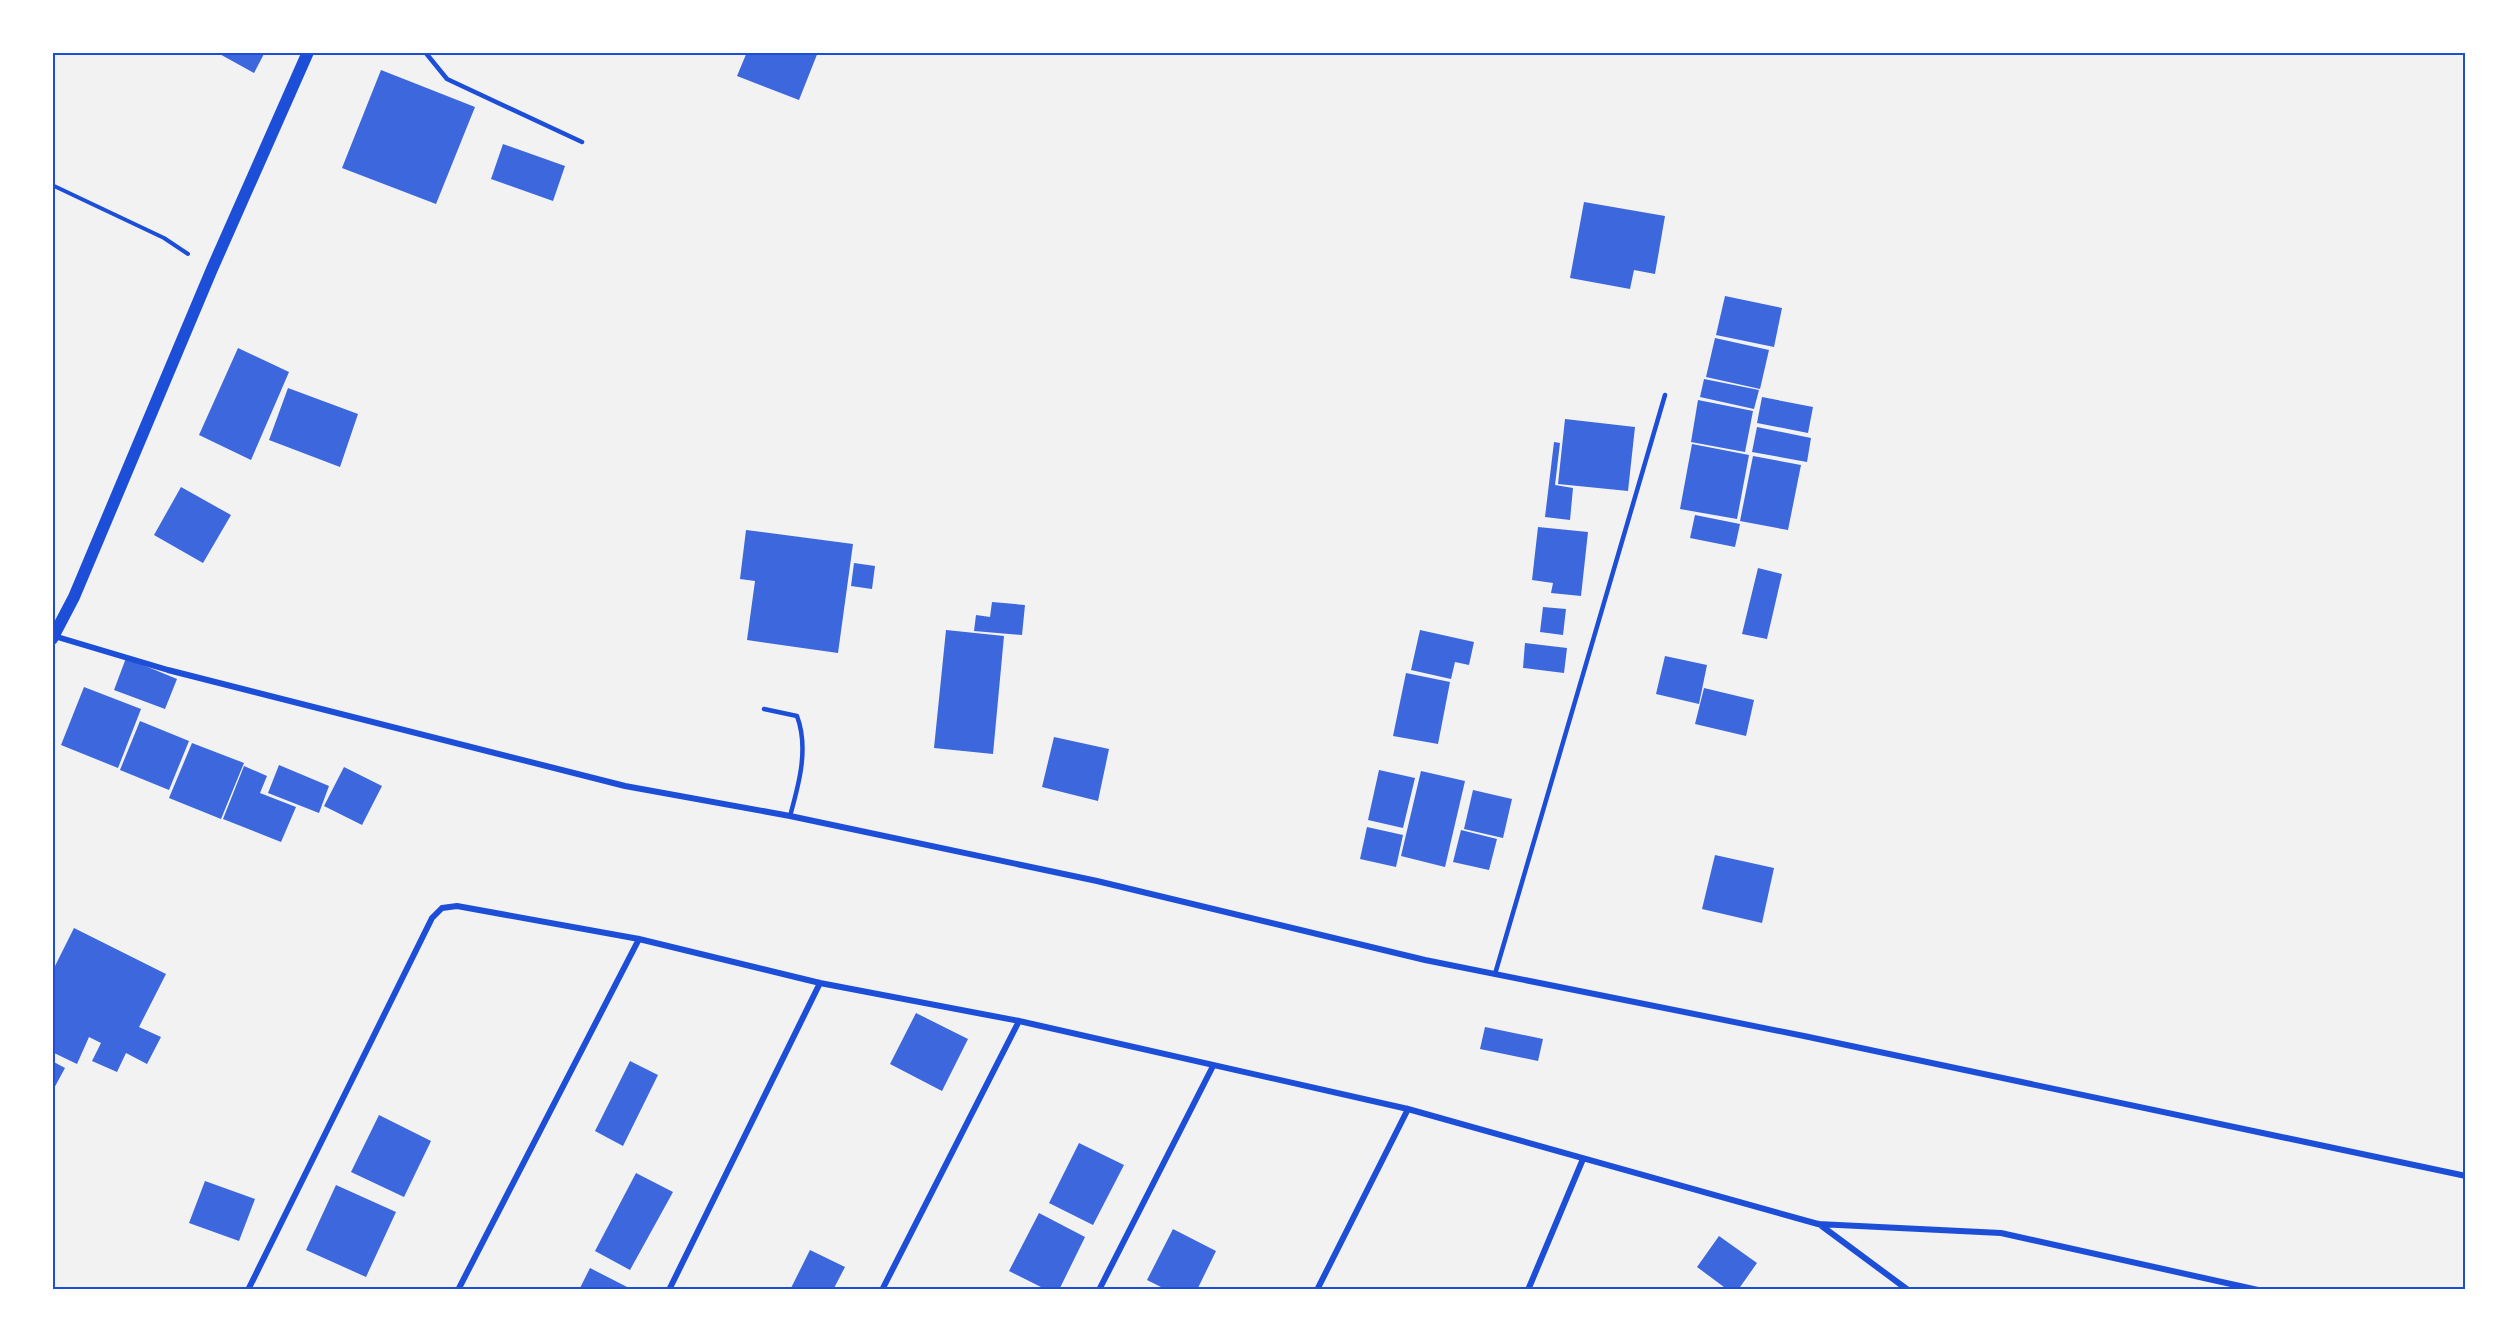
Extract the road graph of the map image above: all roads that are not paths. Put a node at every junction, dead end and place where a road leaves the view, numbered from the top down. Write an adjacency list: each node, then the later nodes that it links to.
1 (308, 52): 5 (main road)
2 (425, 52): 3 (lane)
3 (582, 142)
4 (1665, 395): 9 (lane)
5 (53, 638): 7 (street)
6 (764, 710): 7 (lane)
7 (790, 816): 9 (street)
8 (639, 939): 10 (street); 18 (street); 19 (street)
9 (1496, 974): 15 (street)
10 (820, 984): 11 (street); 20 (street)
11 (1019, 1021): 12 (street); 21 (street)
12 (1213, 1066): 13 (street); 22 (street)
13 (1408, 1109): 14 (street); 23 (street)
14 (1583, 1159): 16 (street); 24 (street)
15 (2466, 1176)
16 (1818, 1224): 17 (street); 25 (street)
17 (2253, 1289): 26 (street)
18 (248, 1290)
19 (458, 1290)
20 (669, 1290)
21 (882, 1290)
22 (1099, 1290)
23 (1317, 1290)
24 (1528, 1290)
25 (1908, 1290)
26 (2258, 1290)

